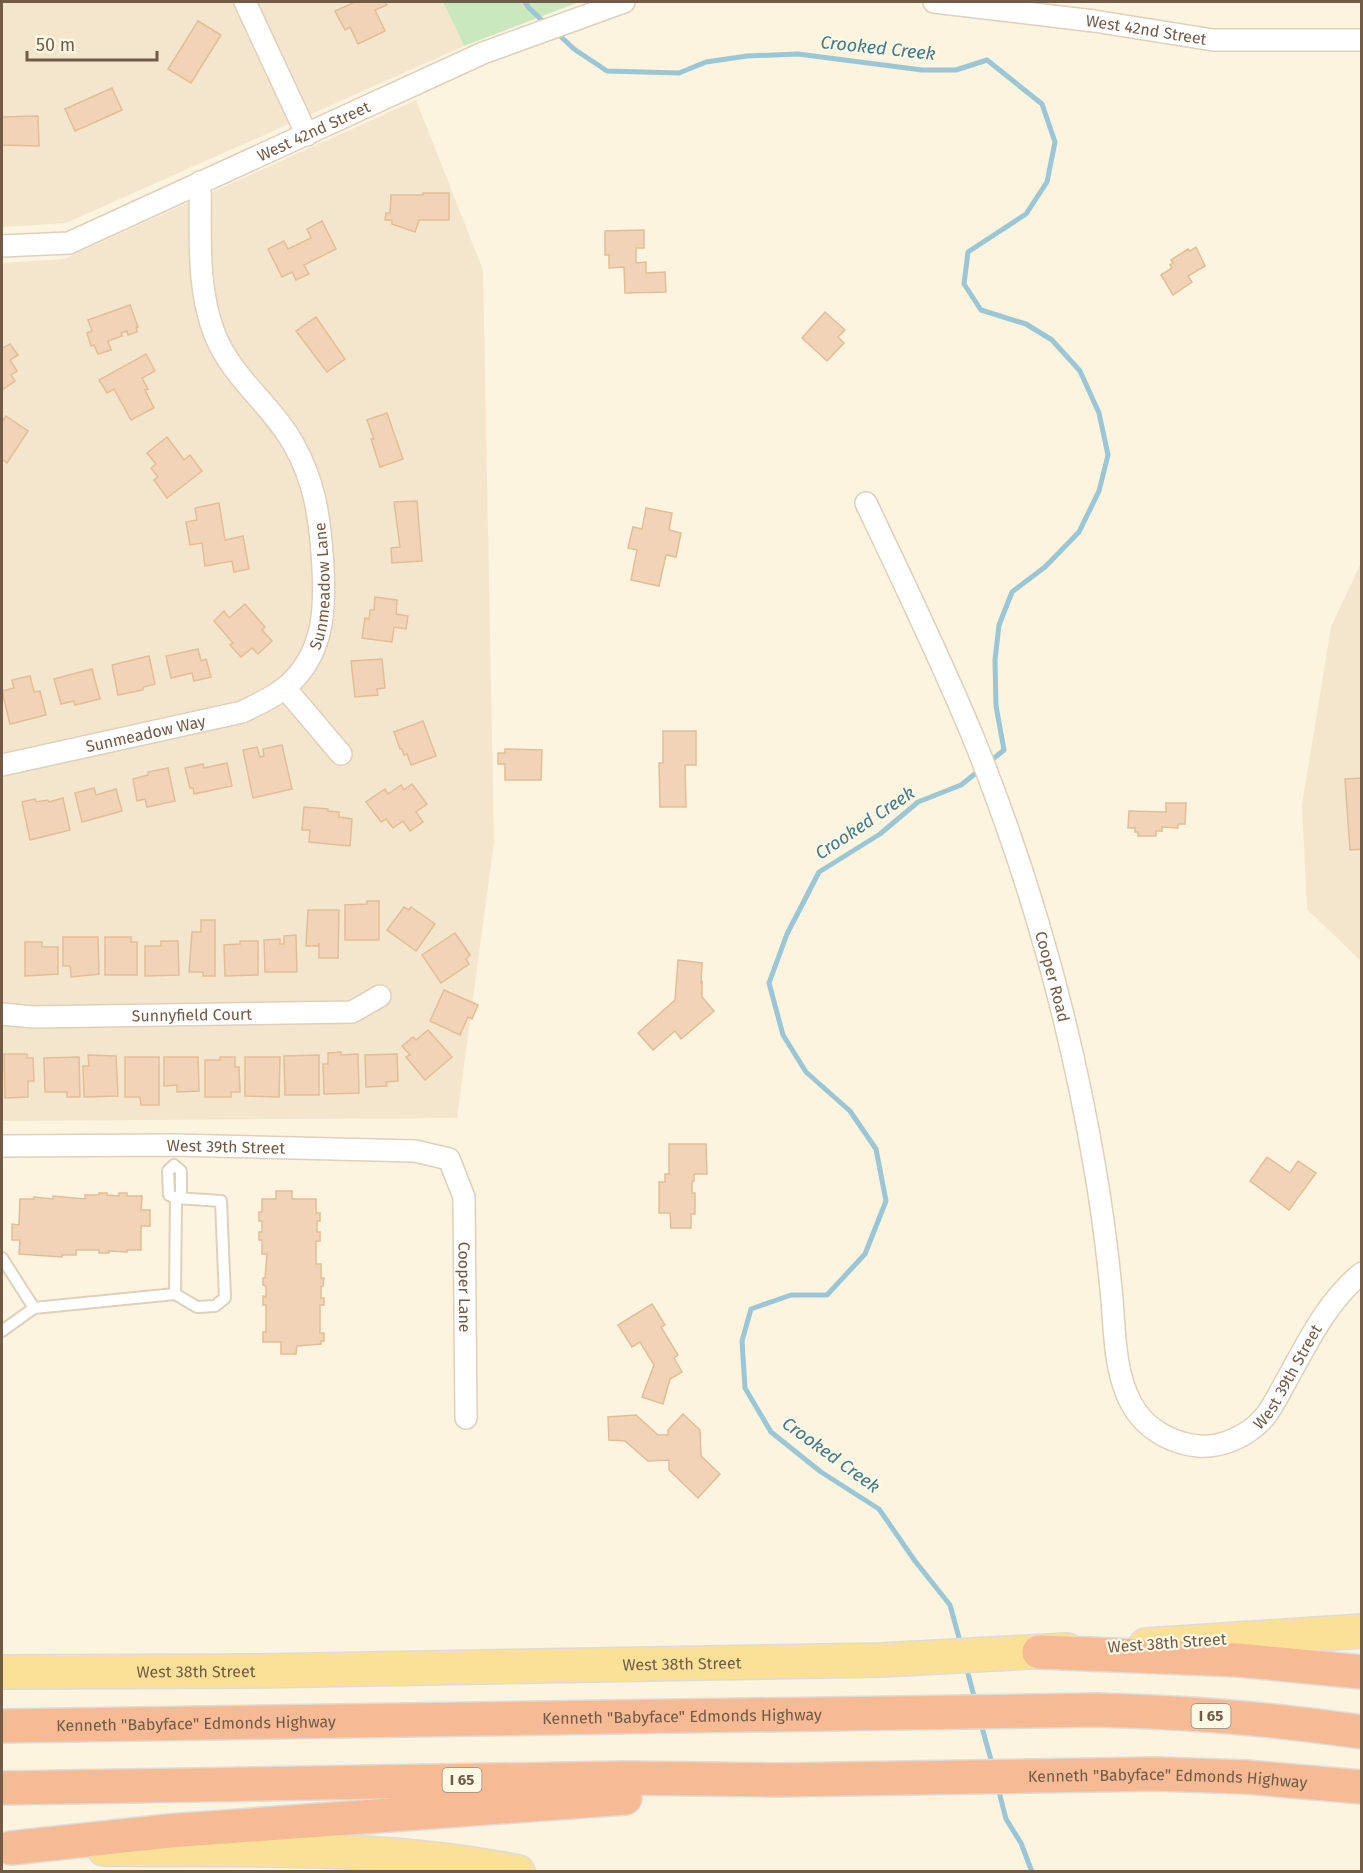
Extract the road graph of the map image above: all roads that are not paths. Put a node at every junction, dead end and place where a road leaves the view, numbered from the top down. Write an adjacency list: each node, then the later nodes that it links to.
1 (245, 2): 6 (street)
2 (934, 2): 4 (street, West 42nd Street)
3 (617, 4): 6 (street, West 42nd Street)
4 (1008, 6): 5 (street, West 42nd Street)
5 (1362, 40)
6 (307, 135): 7 (street, West 42nd Street)
7 (200, 182): 8 (street, West 42nd Street); 10 (street, Sunmeadow Lane)
8 (2, 246)
9 (866, 503): 25 (street, Cooper Road)
10 (285, 688): 11 (street); 12 (street, Sunmeadow Way)
11 (341, 754)
12 (2, 765)
13 (380, 996): 14 (street, Sunnyfield Court)
14 (2, 1014)
15 (2, 1146): 16 (street, West 39th Street)
16 (174, 1155): 17 (street, West 39th Street); 18 (lane)
17 (449, 1159): 24 (street, Cooper Lane)
18 (176, 1198): 21 (lane); 21 (lane)
19 (2, 1258): 22 (lane)
20 (1362, 1273): 25 (street, West 39th Street)
21 (175, 1294): 22 (lane)
22 (34, 1308): 23 (lane)
23 (2, 1331)
24 (466, 1418)
25 (1190, 1445)
26 (1362, 1631): 27 (main road, West 38th Street)
27 (1039, 1652): 28 (main road, West 38th Street); 29 (highway)
28 (2, 1672)
29 (1362, 1672)
30 (2, 1726): 31 (highway, Kenneth "Babyface" Edmonds Highway / I 65)
31 (1362, 1732)
32 (778, 1780): 33 (highway, Kenneth "Babyface" Edmonds Highway / I 65); 34 (highway, Kenneth "Babyface" Edmonds Highway / I 65); 35 (highway)
33 (1362, 1787)
34 (2, 1788)
35 (6, 1848): 36 (main road)
36 (518, 1872)

